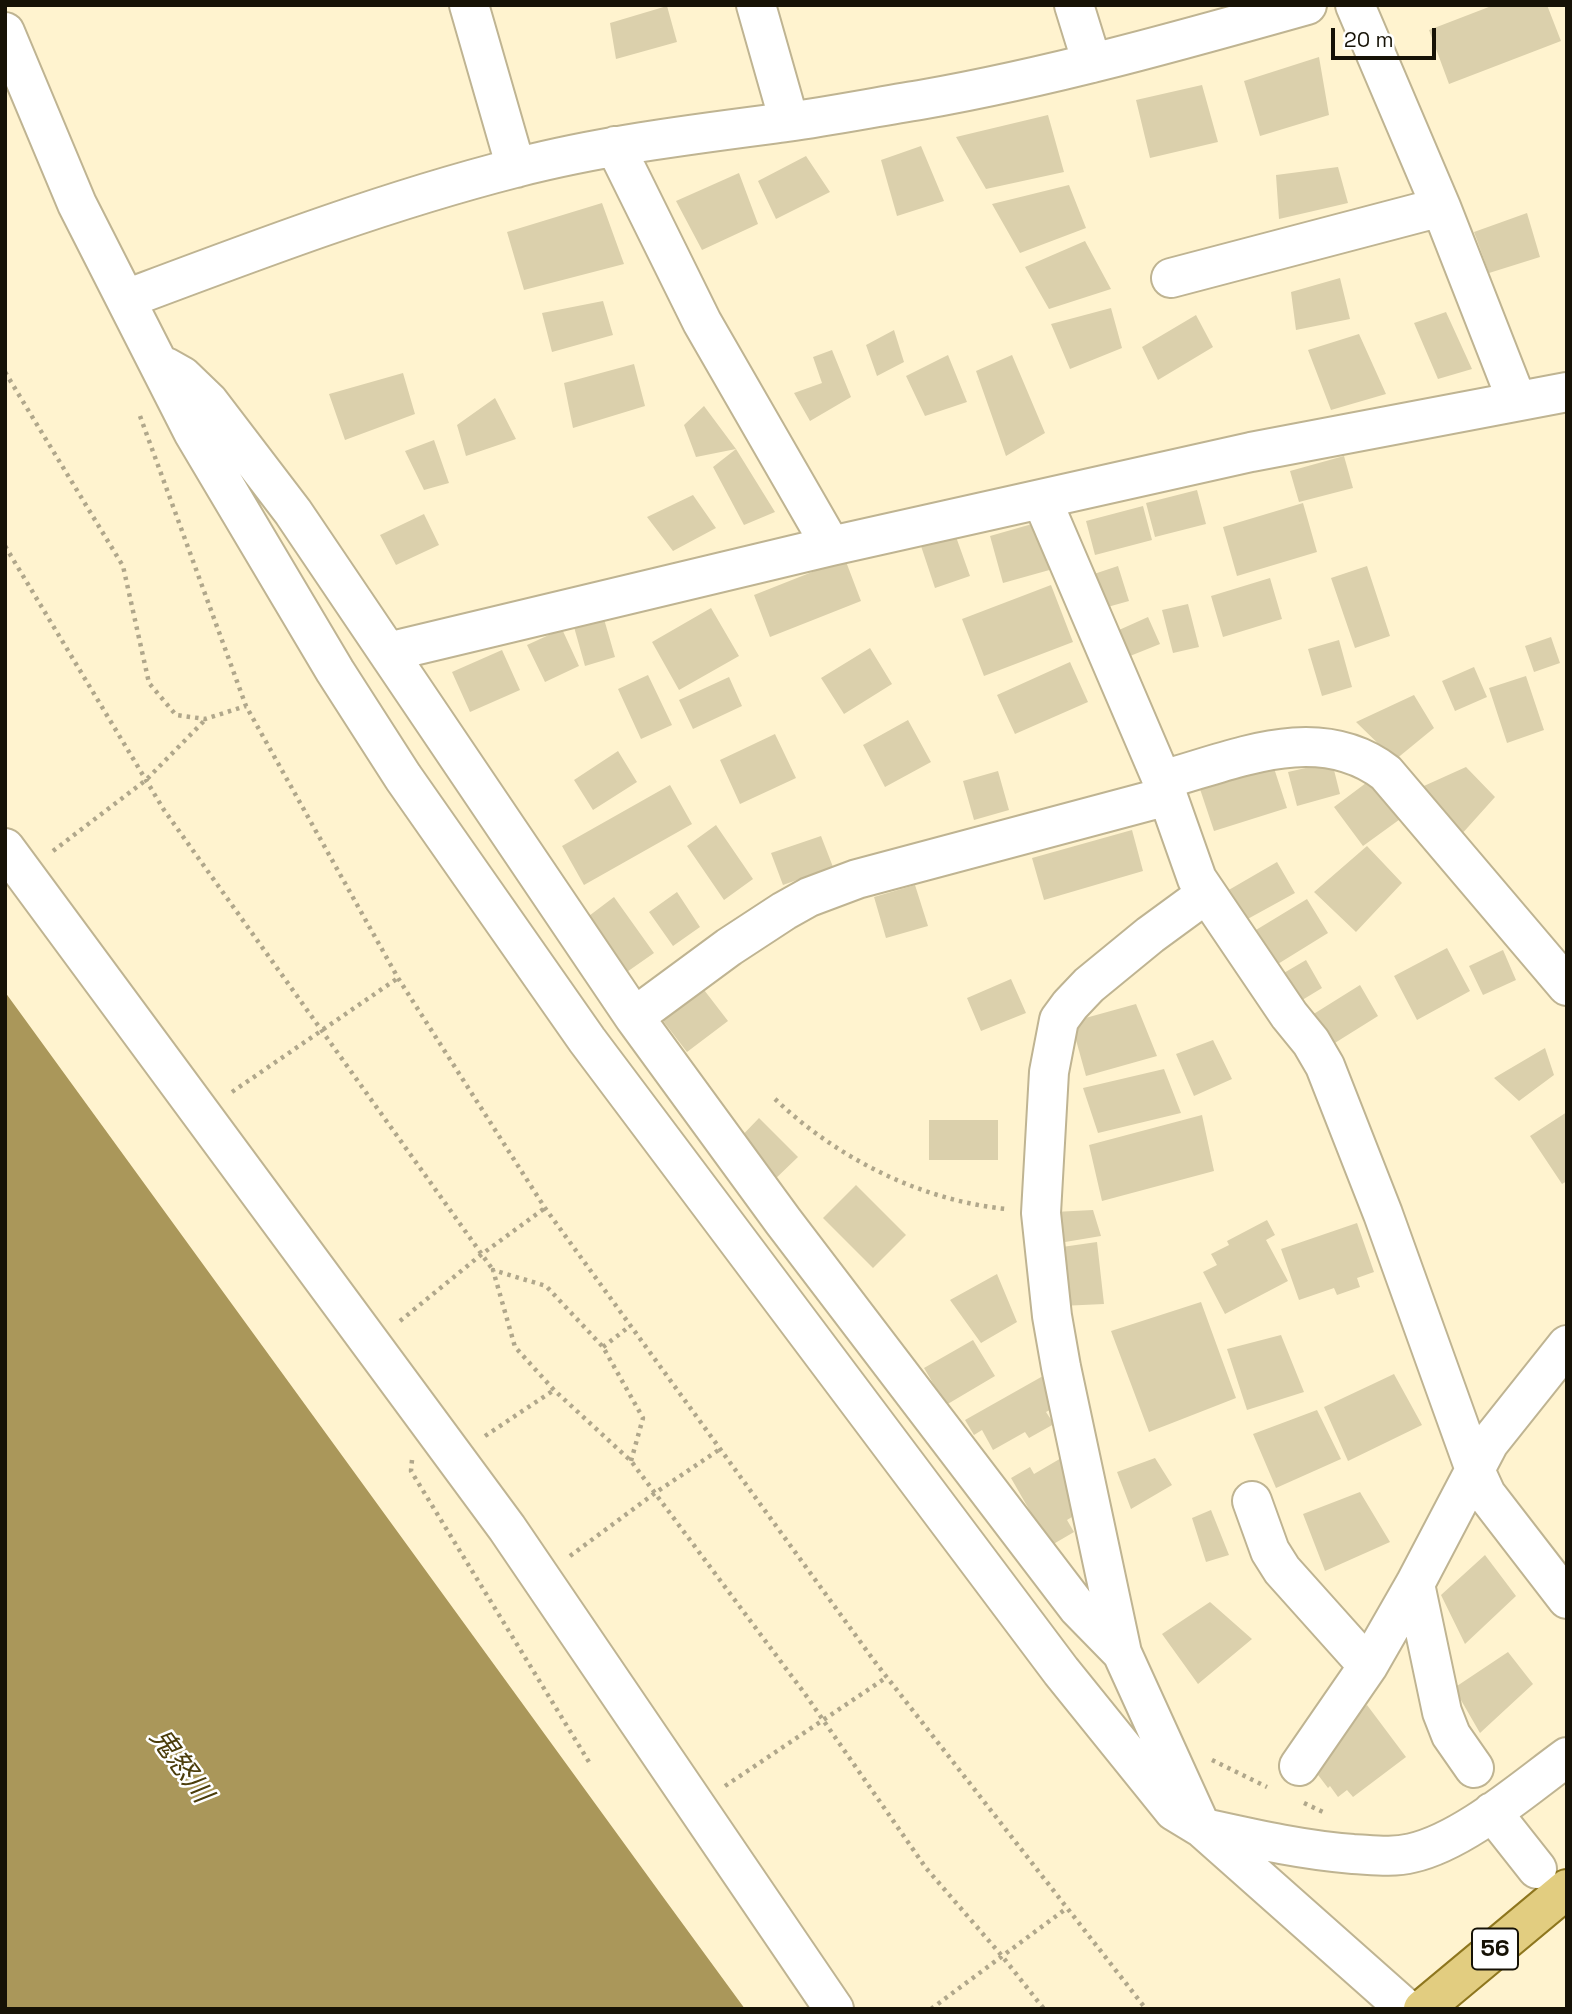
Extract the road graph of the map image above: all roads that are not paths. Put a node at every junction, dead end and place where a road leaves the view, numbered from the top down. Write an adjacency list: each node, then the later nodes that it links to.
1 (469, 5): 10 (street)
2 (757, 5): 8 (street)
3 (1074, 5): 7 (street)
4 (1307, 5): 7 (street)
5 (1355, 5): 11 (street)
6 (5, 32): 13 (street)
7 (1092, 63): 8 (street)
8 (789, 121): 9 (street)
9 (615, 146): 10 (street); 18 (street)
10 (516, 168): 13 (street)
11 (1441, 207): 12 (street); 16 (street)
12 (1171, 278)
13 (126, 299): 14 (street)
14 (155, 360): 19 (street); 36 (street)
15 (1567, 392): 16 (street)
16 (1517, 401): 17 (street)
17 (1042, 500): 18 (street); 20 (street)
18 (831, 546): 19 (street)
19 (388, 652): 24 (street)
20 (1165, 788): 22 (street); 23 (street); 24 (street)
21 (15, 861): 38 (street)
22 (1206, 894): 26 (street); 30 (street)
23 (1567, 986)
24 (634, 1017): 30 (street)
25 (1567, 1345): 26 (street)
26 (1475, 1469): 28 (street); 29 (street)
27 (1252, 1501): 31 (street)
28 (1415, 1584): 31 (street); 34 (street)
29 (1567, 1599)
30 (1122, 1653): 36 (street)
31 (1368, 1666): 33 (street)
32 (1567, 1757): 35 (street)
33 (1299, 1766)
34 (1474, 1768)
35 (1492, 1812): 36 (street); 37 (street)
36 (1202, 1828): 39 (street)
37 (1552, 1879): 40 (main road, 56)
38 (834, 2009)
39 (1406, 2009)
40 (1423, 2009)

